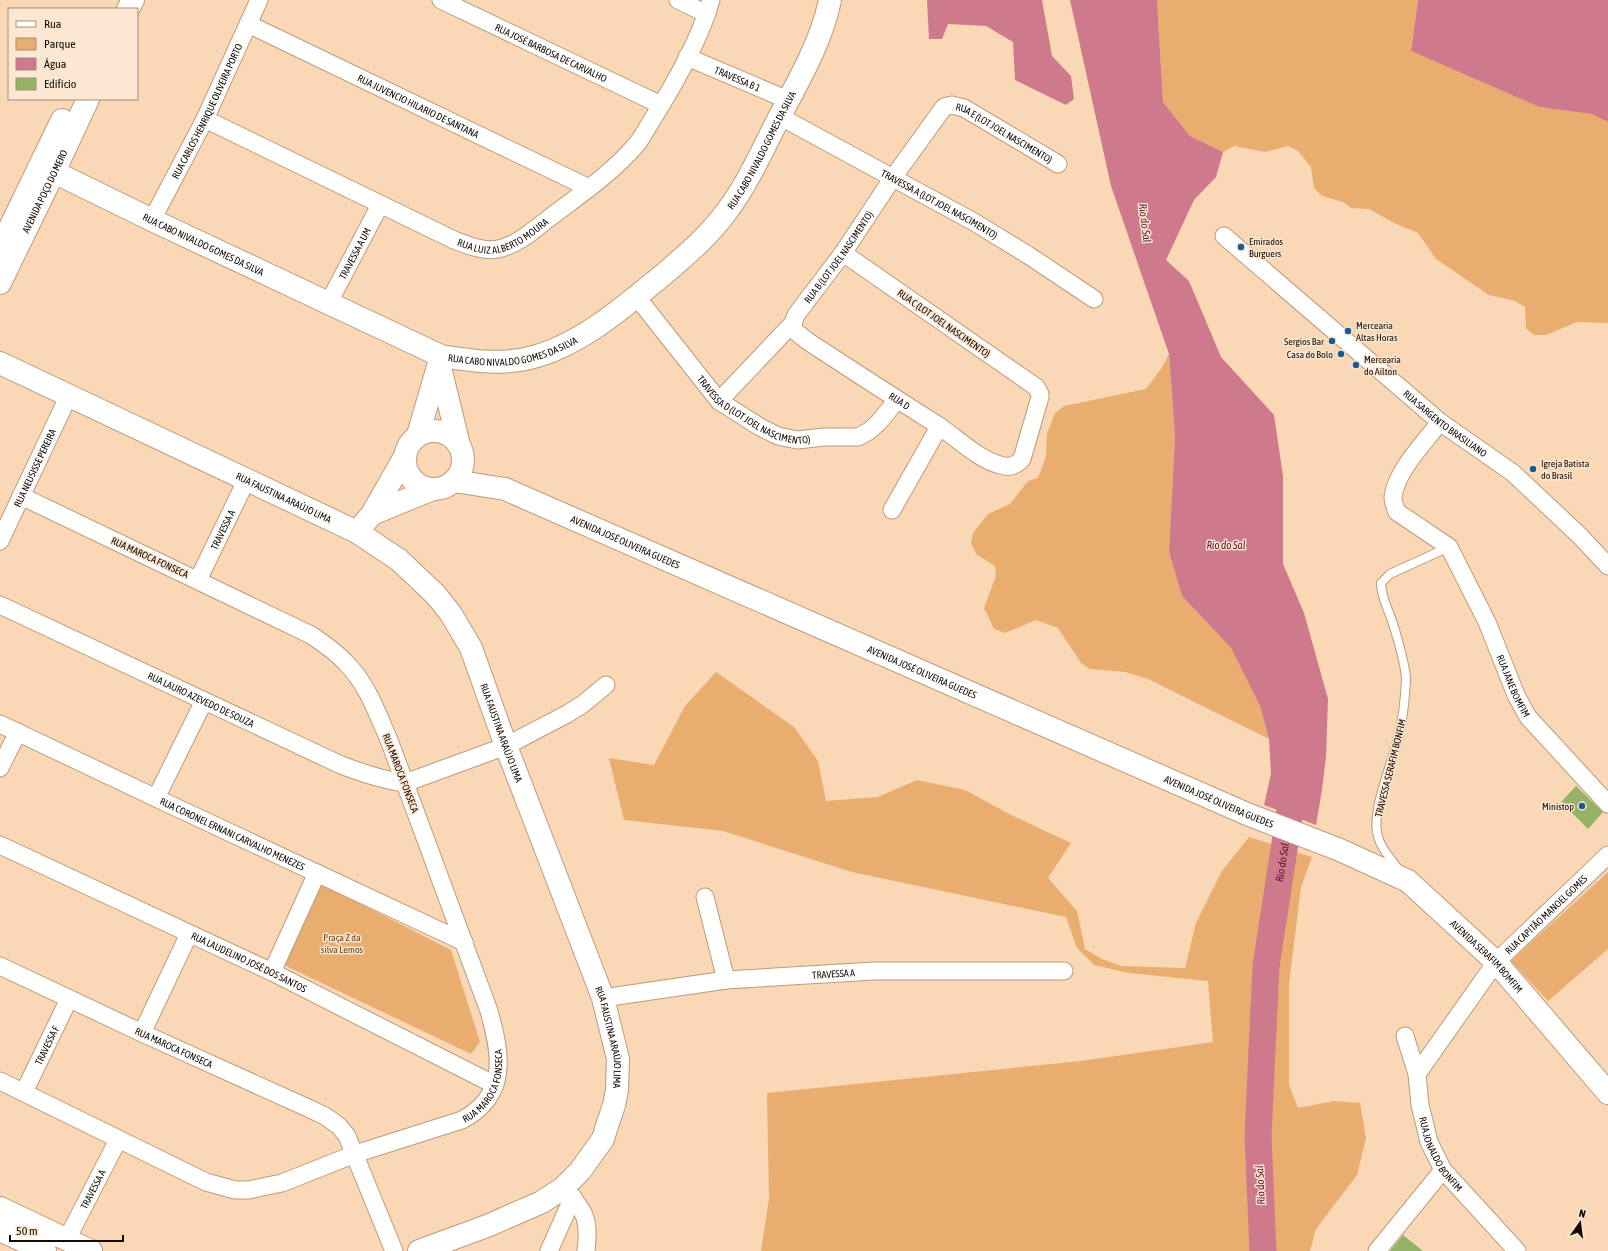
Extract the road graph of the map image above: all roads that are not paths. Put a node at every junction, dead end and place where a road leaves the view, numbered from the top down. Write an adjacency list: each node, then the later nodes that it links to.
1 (259, 0): 6 (street, RUA CARLOS HENRIQUE OLIVEIRA PORTO)
2 (441, 0): 10 (street, RUA JOSÉ BARBOSA DE CARVALHO)
3 (678, 0): 5 (street)
4 (830, 0): 12 (street, RUA CABO NIVALDO GOMES DA SILVA)
5 (709, 7): 7 (street, RUA LUIZ ALBERTO MOURA)
6 (248, 24): 13 (street, RUA CARLOS HENRIQUE OLIVEIRA PORTO); 17 (street, RUA JUVENCIO HILARIO DE SANTANA)
7 (687, 57): 10 (street, RUA LUIZ ALBERTO MOURA); 12 (street, TRAVESSA B 1)
8 (72, 100): 21 (street, AVENIDA POÇO DO MERO)
9 (88, 100): 15 (street, AVENIDA POÇO DO MERO)
10 (661, 105): 17 (street, RUA LUIZ ALBERTO MOURA)
11 (948, 105): 14 (street, RUA E (LOT JOEL NASCIMENTO)); 16 (street, RUA B (LOT JOEL NASCIMENTO))
12 (784, 108): 16 (street, TRAVESSA A (LOT JOEL NASCIMENTO)); 24 (street, RUA CABO NIVALDO GOMES DA SILVA)
13 (205, 119): 18 (street, RUA LUIZ ALBERTO MOURA); 19 (street, RUA CARLOS HENRIQUE OLIVEIRA PORTO)
14 (1058, 164)
15 (54, 172): 19 (street, RUA CABO NIVALDO GOMES DA SILVA); 23 (street, AVENIDA POÇO DO MERO)
16 (892, 178): 22 (street, RUA B (LOT JOEL NASCIMENTO)); 25 (street, TRAVESSA A (LOT JOEL NASCIMENTO))
17 (589, 188): 18 (street, RUA LUIZ ALBERTO MOURA)
18 (380, 205): 26 (street, TRAVESSA A UM)
19 (152, 220): 26 (street, RUA CABO NIVALDO GOMES DA SILVA)
20 (1224, 236): 33 (street, RUA SARGENTO BRASILIANO)
21 (0, 248)
22 (843, 253): 27 (street, RUA B (LOT JOEL NASCIMENTO)); 38 (street, RUA C (LOT JOEL NASCIMENTO))
23 (0, 283)
24 (636, 296): 28 (street, RUA CABO NIVALDO GOMES DA SILVA); 32 (street, TRAVESSA D (LOT JOEL NASCIMENTO))
25 (1094, 299)
26 (329, 302): 28 (street, RUA CABO NIVALDO GOMES DA SILVA)
27 (793, 323): 31 (street, RUA D); 32 (street, RUA B (LOT JOEL NASCIMENTO))
28 (440, 359): 35 (street); 36 (street)
29 (0, 364): 30 (street, RUA FAUSTINA ARAÚJO LIMA)
30 (69, 395): 39 (street, RUA FAUSTINA ARAÚJO LIMA); 43 (street, RUA NEUSISSE PEREIRA)
31 (897, 400): 32 (street, TRAVESSA D (LOT JOEL NASCIMENTO)); 34 (street, RUA D)
32 (719, 401)
33 (1440, 422): 48 (street); 49 (street, RUA SARGENTO BRASILIANO)
34 (939, 426): 38 (street, RUA D); 44 (street)
35 (418, 435): 36 (street); 37 (street)
36 (461, 450): 40 (street); 42 (street, AVENIDA JOSÉ OLIVEIRA GUEDES)
37 (404, 458): 41 (street); 45 (street)
38 (1015, 466)
39 (247, 479): 46 (street, RUA FAUSTINA ARAÚJO LIMA); 50 (street, TRAVESSA A)
40 (454, 481): 41 (street); 42 (street, AVENIDA JOSÉ OLIVEIRA GUEDES)
41 (433, 489): 45 (street)
42 (505, 489): 62 (street, AVENIDA JOSÉ OLIVEIRA GUEDES)
43 (21, 496): 47 (street, RUA NEUSISSE PEREIRA); 50 (street, RUA MAROCA FONSECA)
44 (892, 510)
45 (372, 514): 46 (street)
46 (357, 532): 56 (street, RUA FAUSTINA ARAÚJO LIMA)
47 (0, 541)
48 (1450, 547): 60 (street, RUA JANE BOMFIM); 65 (lane, TRAVESSA SERAFIM BONFIM)
49 (1608, 566)
50 (198, 580): 58 (street, RUA MAROCA FONSECA)
51 (0, 605): 53 (street, RUA LAURO AZEVEDO DE SOUZA)
52 (606, 686): 56 (street)
53 (204, 701): 58 (street, RUA LAURO AZEVEDO DE SOUZA); 59 (street)
54 (0, 724): 55 (street, RUA CORONEL ERNANI CARVALHO MENEZES)
55 (18, 732): 57 (street); 59 (street, RUA CORONEL ERNANI CARVALHO MENEZES)
56 (506, 746): 58 (street); 74 (street, RUA FAUSTINA ARAÚJO LIMA)
57 (0, 768)
58 (405, 783): 68 (street, RUA MAROCA FONSECA)
59 (156, 798): 64 (street, RUA CORONEL ERNANI CARVALHO MENEZES)
60 (1608, 804)
61 (0, 846): 67 (street, RUA LAUDELINO JOSÉ DOS SANTOS)
62 (1340, 850): 65 (street, AVENIDA SERAFIM BOMFIM)
63 (1608, 855): 69 (street, RUA CAPITÃO MANOEL GOMES)
64 (317, 873): 68 (street, RUA CORONEL ERNANI CARVALHO MENEZES); 72 (street)
65 (1408, 881): 69 (street, AVENIDA SERAFIM BOMFIM)
66 (705, 897): 73 (street)
67 (189, 934): 72 (street, RUA LAUDELINO JOSÉ DOS SANTOS); 76 (street)
68 (464, 942): 80 (street, RUA MAROCA FONSECA)
69 (1496, 962): 78 (street, RUA CAPITÃO MANOEL GOMES); 82 (street, AVENIDA SERAFIM BOMFIM)
70 (0, 966): 75 (street, RUA MAROCA FONSECA)
71 (1064, 971): 73 (street, TRAVESSA A)
72 (272, 972): 80 (street, RUA LAUDELINO JOSÉ DOS SANTOS)
73 (726, 980): 74 (street, TRAVESSA A)
74 (603, 998): 86 (street, RUA FAUSTINA ARAÚJO LIMA)
75 (69, 999): 76 (street, RUA MAROCA FONSECA); 81 (street, TRAVESSA F)
76 (142, 1033): 84 (street, RUA MAROCA FONSECA)
77 (1405, 1036): 78 (street, RUA JONALDO BONFIM)
78 (1417, 1074): 85 (street, RUA JONALDO BONFIM)
79 (0, 1081): 81 (street, RUA MAROCA FONSECA)
80 (495, 1085): 84 (street, RUA MAROCA FONSECA)
81 (24, 1092): 83 (street, RUA MAROCA FONSECA)
82 (1608, 1093)
83 (118, 1140): 84 (street, RUA MAROCA FONSECA); 89 (street, TRAVESSA A)
84 (355, 1154): 92 (street, RUA MAROCA FONSECA)
85 (1443, 1170): 96 (street); 97 (street, RUA JONALDO BONFIM)
86 (568, 1192): 93 (street, RUA FAUSTINA ARAÚJO LIMA); 94 (street); 95 (street)
87 (0, 1208): 89 (street)
88 (0, 1230): 90 (street)
89 (67, 1239): 91 (street)
90 (37, 1249)
91 (91, 1251)
92 (394, 1251)
93 (419, 1251)
94 (549, 1251)
95 (586, 1251)
96 (1377, 1251)
97 (1517, 1251)

